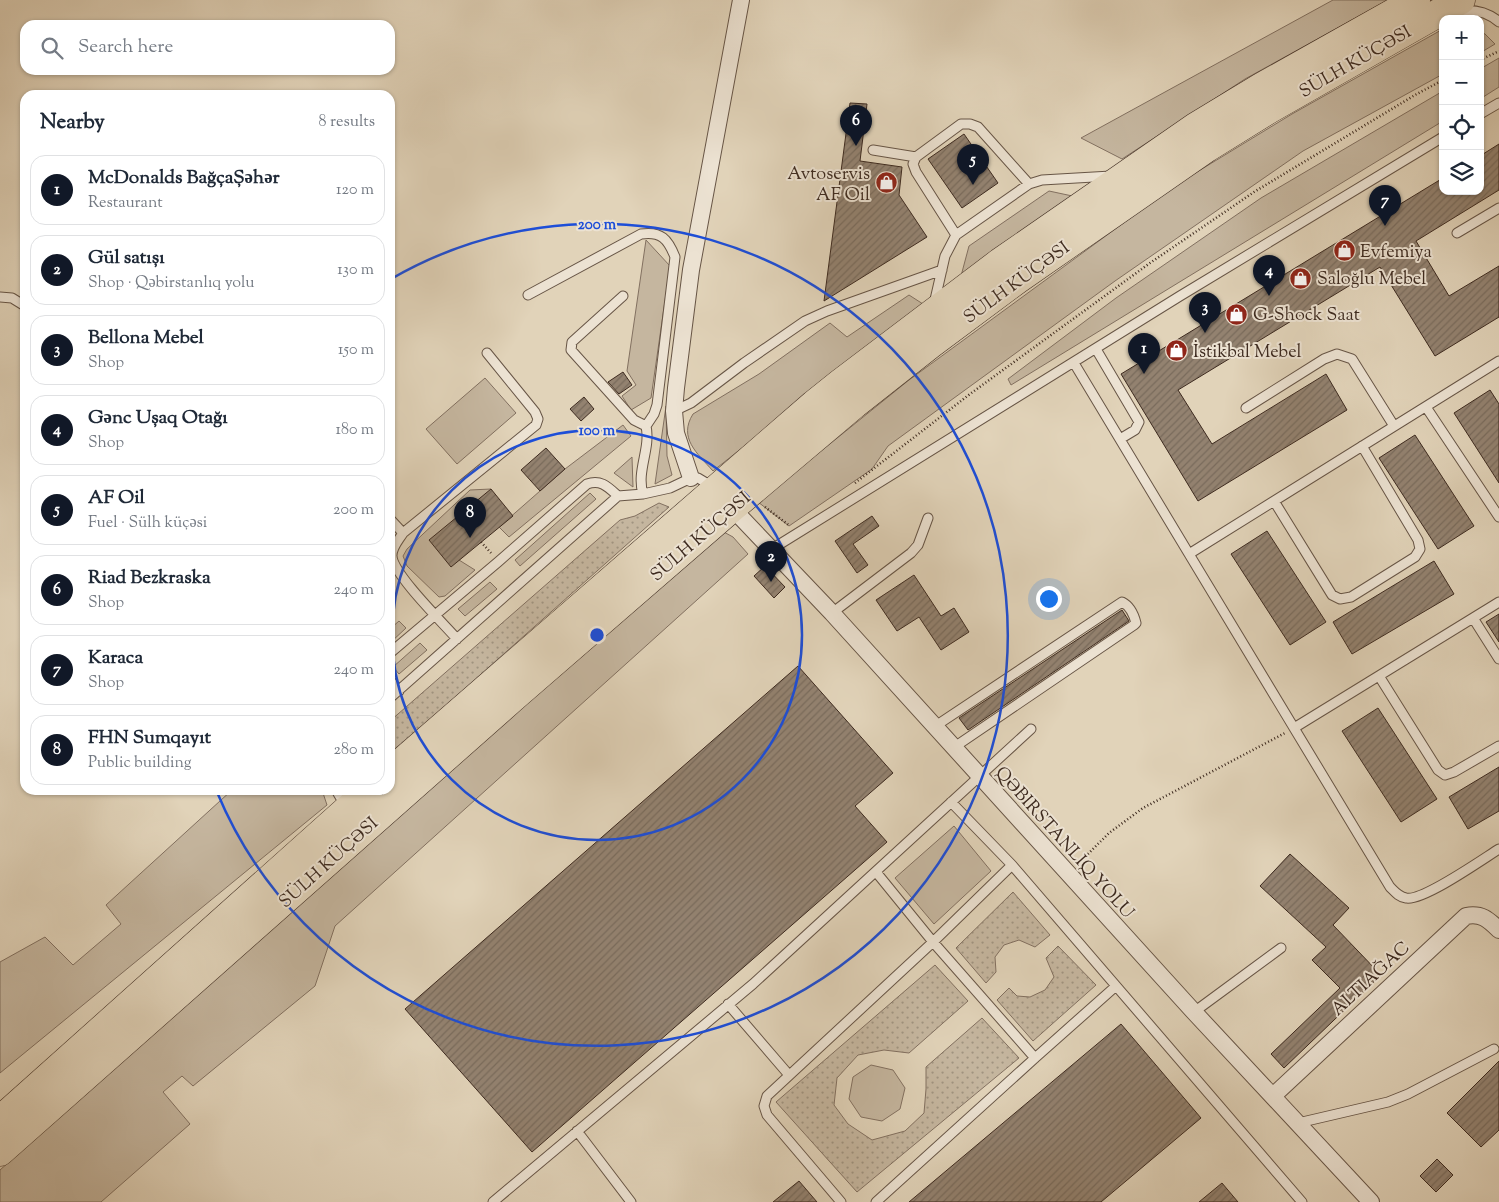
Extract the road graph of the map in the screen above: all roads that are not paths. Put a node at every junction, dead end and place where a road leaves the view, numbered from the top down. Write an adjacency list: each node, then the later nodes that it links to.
1 (741, 0): 27 (street)
2 (1461, 0): 3 (highway, SÜLH KÜÇƏSI)
3 (1426, 7): 4 (lane); 10 (highway, SÜLH KÜÇƏSI); 32 (highway, SÜLH KÜÇƏSI)
4 (1499, 22)
5 (1499, 103): 6 (lane)
6 (1484, 112)
7 (1439, 139): 21 (lane)
8 (873, 150): 9 (lane)
9 (916, 157): 11 (lane); 14 (lane)
10 (1126, 175): 11 (lane); 20 (highway, SÜLH KÜÇƏSI)
11 (1029, 184): 14 (lane)
12 (1499, 208): 13 (lane)
13 (1457, 233)
14 (956, 235): 15 (lane)
15 (942, 270): 20 (lane); 27 (lane)
16 (528, 295): 28 (lane)
17 (623, 296): 28 (lane)
18 (0, 297): 19 (lane)
19 (20, 303)
20 (932, 313): 32 (highway, SÜLH KÜÇƏSI)
21 (1096, 349): 24 (lane); 30 (lane)
22 (487, 353): 39 (lane)
23 (1499, 362): 25 (lane)
24 (1074, 363): 30 (lane); 41 (lane)
25 (1426, 407): 29 (lane); 36 (lane)
26 (1246, 408): 29 (lane)
27 (674, 411): 32 (street)
28 (646, 426): 33 (lane)
29 (1394, 426): 31 (lane)
30 (1120, 439): 42 (lane)
31 (1362, 446): 35 (lane); 35 (lane)
32 (712, 492): 33 (lane); 41 (street); 60 (highway, SÜLH KÜÇƏSI); 81 (highway, SÜLH KÜÇƏSI)
33 (643, 494): 34 (lane)
34 (618, 496): 46 (lane); 48 (lane)
35 (1274, 501): 42 (lane)
36 (1499, 517)
37 (928, 518): 45 (lane)
38 (395, 524): 39 (lane)
39 (403, 533): 40 (lane)
40 (395, 545)
41 (772, 549): 45 (street)
42 (1189, 554): 56 (lane)
43 (395, 566): 46 (lane)
44 (1499, 602): 47 (lane)
45 (832, 613): 55 (street)
46 (436, 615): 48 (lane); 49 (lane)
47 (1473, 618): 50 (lane); 51 (lane)
48 (457, 639): 53 (lane)
49 (395, 650)
50 (1499, 659)
51 (1379, 676): 56 (lane); 58 (lane)
52 (395, 686): 53 (lane)
53 (399, 691): 54 (lane)
54 (395, 694)
55 (934, 727): 59 (street); 59 (lane)
56 (1294, 728): 65 (lane)
57 (1031, 730): 61 (lane)
58 (1499, 746)
59 (953, 748): 61 (street)
60 (395, 768)
61 (979, 777): 64 (lane); 73 (street)
62 (354, 795): 63 (highway, SÜLH KÜÇƏSI)
63 (342, 799): 78 (highway, SÜLH KÜÇƏSI)
64 (951, 802): 66 (lane); 67 (lane)
65 (1499, 849)
66 (1012, 866): 69 (lane); 71 (lane)
67 (876, 872): 69 (lane); 72 (lane)
68 (1499, 930): 77 (street)
69 (933, 942): 75 (lane); 76 (lane)
70 (1282, 948): 73 (lane)
71 (1116, 986): 75 (lane); 86 (lane)
72 (728, 1004): 76 (lane); 80 (lane)
73 (1194, 1012): 77 (street)
74 (1494, 1049): 79 (lane)
75 (1035, 1058): 85 (lane)
76 (790, 1075): 84 (lane)
77 (1273, 1096): 79 (street)
78 (0, 1120)
79 (1298, 1123): 87 (street)
80 (577, 1131): 82 (lane); 83 (lane)
81 (0, 1152)
82 (493, 1202)
83 (631, 1202)
84 (841, 1202)
85 (876, 1202)
86 (1302, 1202)
87 (1371, 1202)

